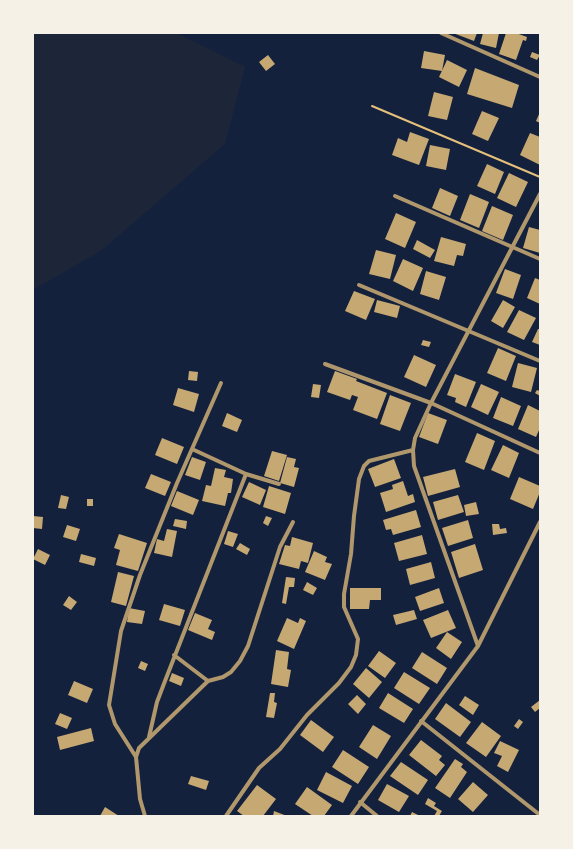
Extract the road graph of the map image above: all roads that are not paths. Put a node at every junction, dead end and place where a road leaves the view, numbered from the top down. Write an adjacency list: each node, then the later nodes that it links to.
1 (441, 33): 2 (street)
2 (540, 77)
3 (540, 194): 5 (street)
4 (395, 196): 5 (street)
5 (512, 248): 6 (street); 8 (street)
6 (540, 259)
7 (359, 285): 8 (street)
8 (469, 331): 9 (street); 12 (street)
9 (540, 361)
10 (325, 364): 12 (street)
11 (221, 383): 13 (street)
12 (431, 403): 14 (street); 15 (street)
13 (192, 449): 16 (street); 25 (street)
14 (413, 450): 20 (street); 28 (street)
15 (540, 453)
16 (246, 474): 17 (street); 21 (street)
17 (279, 484)
18 (292, 522): 22 (street)
19 (540, 522): 20 (street)
20 (478, 646): 23 (street)
21 (174, 655): 22 (street); 24 (street)
22 (208, 681): 24 (street)
23 (421, 721): 26 (street); 31 (street)
24 (149, 738): 25 (street)
25 (136, 758): 27 (street)
26 (360, 802): 29 (street); 30 (street)
27 (145, 816)
28 (226, 816)
29 (351, 816)
30 (377, 816)
31 (540, 816)

